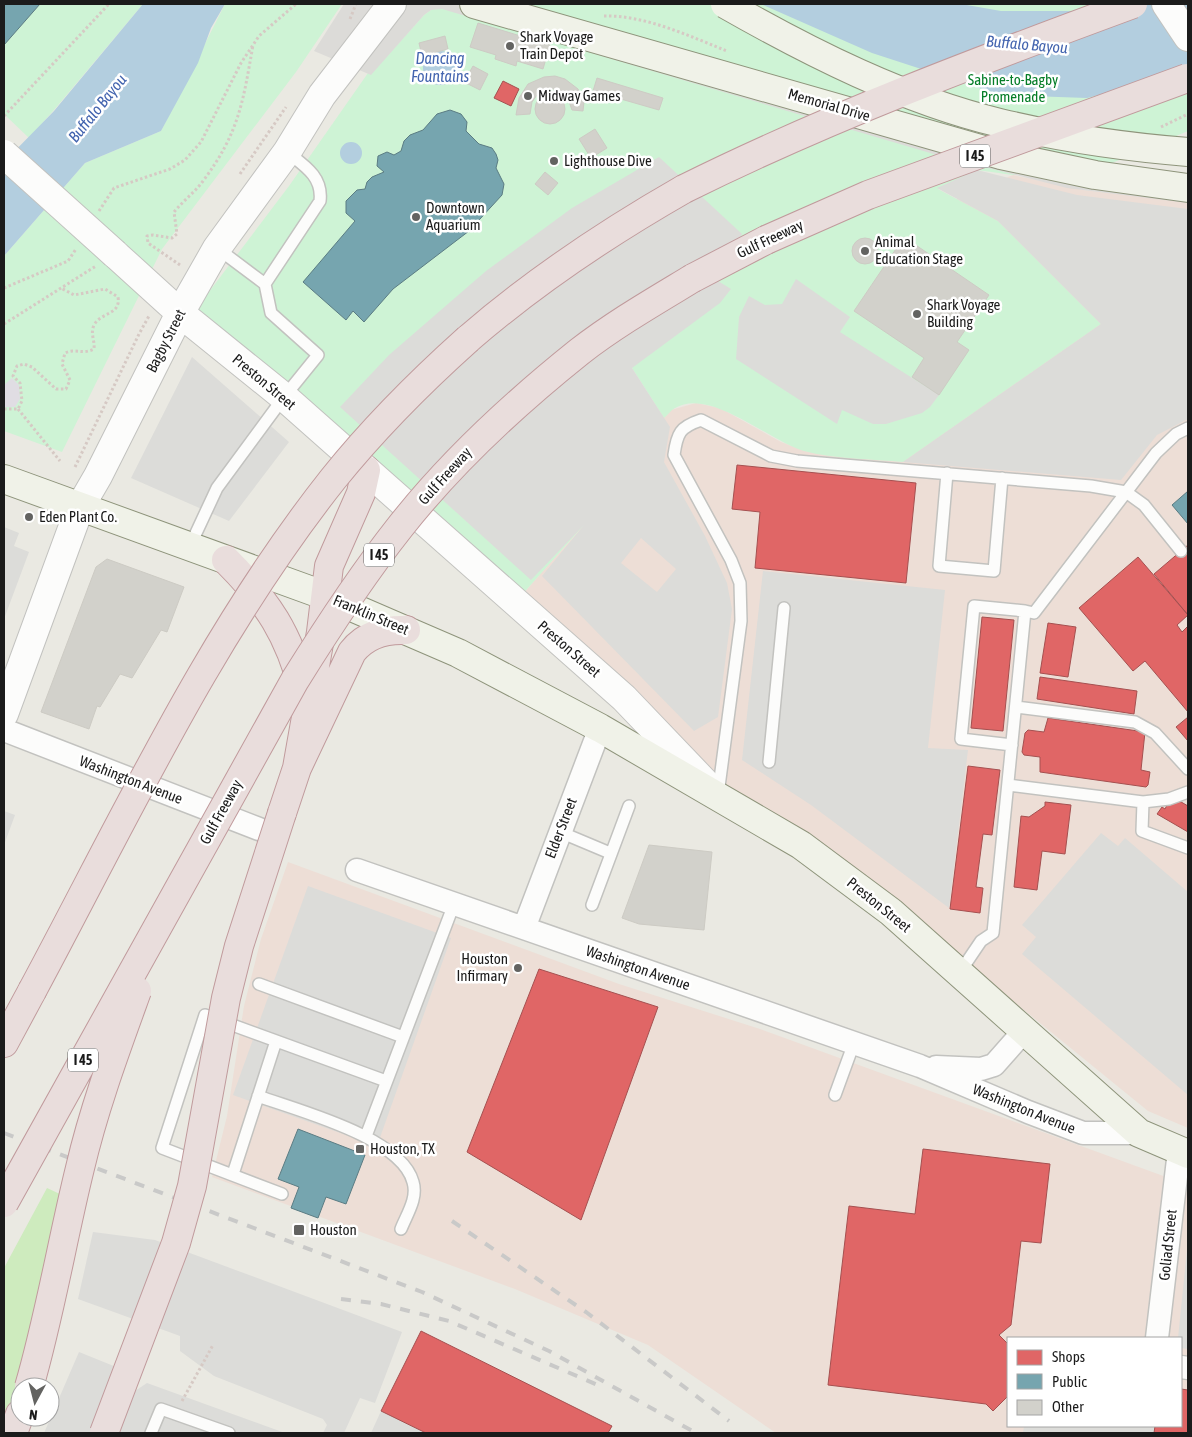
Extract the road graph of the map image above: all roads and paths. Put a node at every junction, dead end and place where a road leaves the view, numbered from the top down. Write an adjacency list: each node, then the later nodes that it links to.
1 (109, 4): 11 (path)
2 (296, 4): 9 (path)
3 (392, 4): 12 (street, Bagby Street)
4 (474, 4): 15 (main road, Memorial Drive, bridge)
5 (725, 4): 13 (main road, bridge)
6 (1133, 4): 70 (highway, bridge)
7 (1166, 4): 8 (street)
8 (1188, 37)
9 (254, 44): 16 (path); 20 (path)
10 (1188, 78): 66 (highway, Gulf Freeway / I 45, bridge)
11 (4, 116)
12 (287, 152): 18 (street, Bagby Street); 21 (lane)
13 (1188, 152)
14 (4, 154): 19 (street, Preston Street, bridge)
15 (1188, 188)
16 (94, 218)
17 (78, 244): 22 (path)
18 (217, 248): 21 (lane); 26 (street, Bagby Street)
19 (104, 261): 23 (path); 26 (street, Preston Street)
20 (180, 265)
21 (265, 284): 28 (lane)
22 (4, 288)
23 (61, 288): 25 (path); 27 (path)
24 (120, 288): 25 (path)
25 (115, 295): 29 (path)
26 (180, 313): 28 (street, Preston Street); 38 (street, Bagby Street)
27 (4, 324)
28 (284, 397): 33 (street, Preston Street); 39 (lane)
29 (18, 409): 30 (path); 32 (path)
30 (4, 410)
31 (1188, 428): 37 (lane)
32 (60, 461)
33 (366, 470): 42 (highway); 56 (street, Preston Street)
34 (947, 473): 35 (lane); 35 (lane); 56 (lane)
35 (1002, 478): 37 (lane)
36 (4, 479): 38 (main road, Franklin Street)
37 (1126, 492): 40 (lane); 44 (lane)
38 (80, 507): 39 (main road, Franklin Street); 47 (street, Bagby Street)
39 (190, 547): 41 (main road, Franklin Street)
40 (1181, 551)
41 (226, 560): 42 (main road, Franklin Street); 49 (highway)
42 (326, 596): 45 (main road, Franklin Street); 49 (highway)
43 (784, 608): 51 (lane)
44 (1025, 611): 46 (lane); 50 (lane)
45 (406, 630): 48 (main road, Franklin Street); 52 (highway)
46 (1016, 707): 50 (lane); 53 (lane)
47 (4, 717): 59 (street, Washington Avenue)
48 (600, 728): 56 (main road, Franklin Street); 60 (street, Elder Street)
49 (305, 732): 52 (highway)
50 (1012, 745): 54 (lane)
51 (769, 762)
52 (297, 768): 92 (highway, bridge)
53 (1188, 769)
54 (1008, 785): 57 (lane); 68 (lane)
55 (1188, 792): 57 (lane)
56 (718, 796): 68 (main road, Preston Street)
57 (1143, 802): 61 (lane)
58 (629, 806): 62 (lane)
59 (259, 829)
60 (560, 832): 62 (lane); 67 (street, Elder Street)
61 (1188, 848)
62 (610, 853): 65 (lane)
63 (356, 870): 64 (street, Washington Avenue)
64 (454, 904): 67 (street, Washington Avenue); 73 (lane)
65 (592, 905)
66 (163, 919): 86 (highway, Gulf Freeway / I 45, bridge); 90 (highway, bridge)
67 (524, 928): 76 (street, Washington Avenue)
68 (960, 972): 72 (main road, Preston Street)
69 (259, 984): 73 (lane)
70 (32, 991): 71 (highway); 75 (highway)
71 (4, 1025)
72 (1024, 1031): 77 (street, Washington Avenue); 81 (main road, Preston Street)
73 (403, 1037): 78 (lane)
74 (276, 1041): 78 (lane); 80 (lane); 84 (lane)
75 (4, 1043)
76 (854, 1043): 77 (street, Washington Avenue); 79 (lane)
77 (920, 1066): 81 (street, Washington Avenue)
78 (386, 1081): 82 (lane)
79 (835, 1095)
80 (258, 1096): 82 (lane); 84 (lane)
81 (1139, 1133): 83 (main road, Washington Avenue)
82 (366, 1136): 87 (lane)
83 (1183, 1152): 88 (street, Goliad Street)
84 (232, 1174): 85 (lane)
85 (282, 1194)
86 (4, 1202)
87 (402, 1229)
88 (1158, 1337)
89 (214, 1345): 91 (path)
90 (32, 1377)
91 (174, 1413): 93 (lane); 94 (lane)
92 (104, 1433)
93 (151, 1433)
94 (229, 1433)

